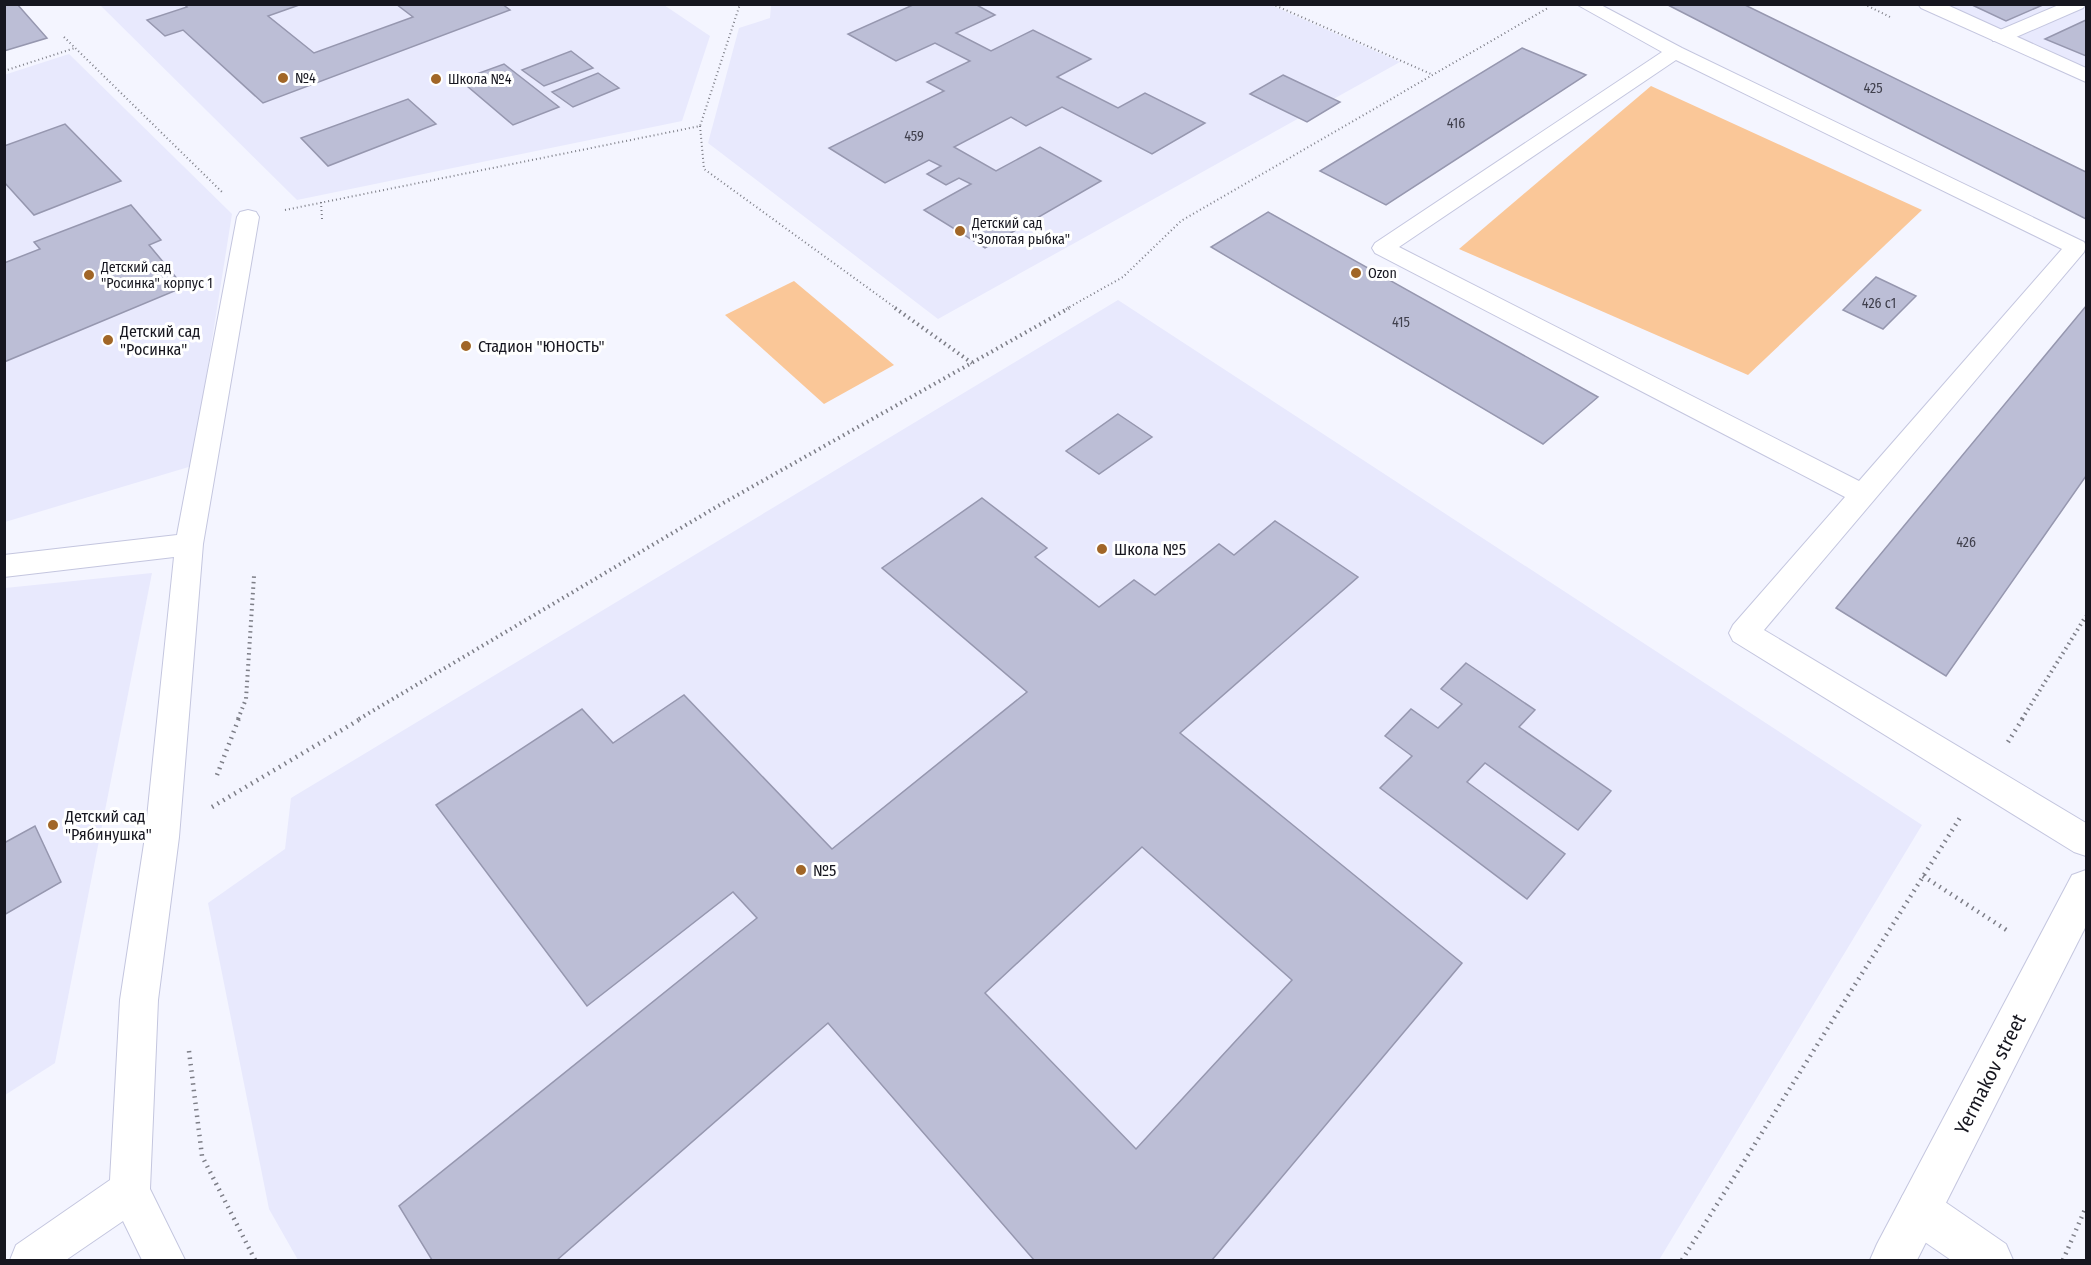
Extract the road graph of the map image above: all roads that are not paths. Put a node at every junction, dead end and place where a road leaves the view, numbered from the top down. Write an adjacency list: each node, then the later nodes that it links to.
1 (1584, 4): 5 (lane)
2 (1928, 4): 4 (street)
3 (2076, 4): 4 (lane)
4 (2000, 37): 6 (street)
5 (1675, 52): 8 (lane); 8 (lane)
6 (2086, 76)
7 (248, 217): 9 (lane)
8 (1863, 495): 11 (lane)
9 (189, 544): 10 (lane); 13 (lane)
10 (4, 566)
11 (2086, 841)
12 (2086, 888): 14 (street, Yermakov street)
13 (130, 1191): 15 (lane); 16 (lane)
14 (1919, 1211): 17 (street, Yermakov street); 18 (street)
15 (31, 1260)
16 (164, 1260)
17 (1893, 1260)
18 (1990, 1260)

